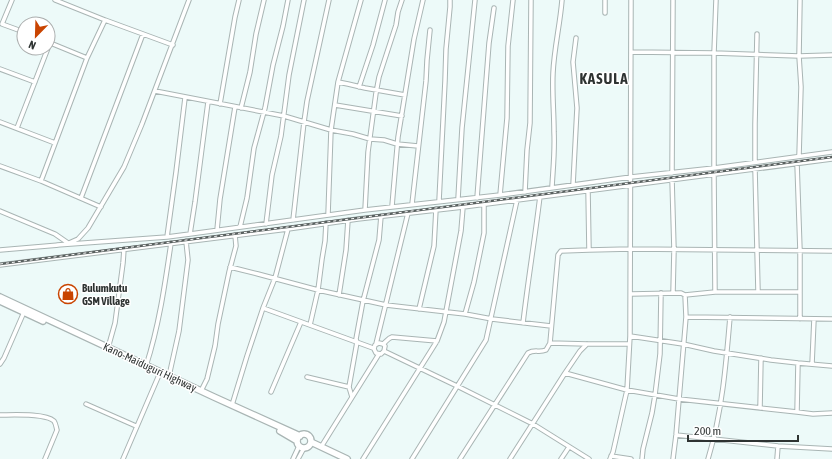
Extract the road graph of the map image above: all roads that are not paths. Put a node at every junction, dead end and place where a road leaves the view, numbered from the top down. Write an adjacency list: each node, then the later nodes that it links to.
1 (12, 0): 26 (street)
2 (57, 0): 25 (street)
3 (189, 0): 32 (street)
4 (239, 0): 50 (street)
5 (264, 0): 53 (street)
6 (288, 0): 55 (street)
7 (304, 0): 56 (street)
8 (329, 0): 59 (street)
9 (360, 0): 43 (street)
10 (385, 0): 44 (street)
11 (402, 0): 45 (street)
12 (423, 0): 47 (street)
13 (450, 0): 90 (street)
14 (475, 0): 88 (street)
15 (513, 0): 84 (street)
16 (531, 0): 83 (street)
17 (562, 0): 81 (street)
18 (605, 0): 24 (street)
19 (632, 0): 33 (street)
20 (673, 0): 34 (street)
21 (716, 0): 35 (street)
22 (800, 0): 39 (street)
23 (494, 8): 87 (street)
24 (605, 13)
25 (104, 20): 28 (street); 40 (street)
26 (16, 29)
27 (430, 30): 65 (street)
28 (143, 34): 32 (street); 86 (street)
29 (757, 34): 36 (street)
30 (576, 38): 79 (street)
31 (56, 45): 40 (street)
32 (173, 45): 46 (street)
33 (632, 52): 34 (street); 76 (street)
34 (673, 52): 35 (street); 74 (street)
35 (714, 53): 36 (street); 72 (street)
36 (756, 54): 39 (street); 69 (street)
37 (832, 55): 39 (street)
38 (45, 56): 42 (street)
39 (799, 56): 67 (street)
40 (88, 58): 63 (street)
41 (0, 69): 42 (street)
42 (34, 82): 60 (street)
43 (338, 82): 44 (street); 51 (street)
44 (359, 87): 45 (street)
45 (377, 90): 47 (street); 54 (street)
46 (155, 92): 48 (street); 94 (street)
47 (405, 95): 57 (street)
48 (185, 98): 49 (street); 111 (street)
49 (208, 102): 50 (street); 109 (street)
50 (220, 104): 52 (street)
51 (335, 105): 54 (street); 61 (street)
52 (235, 107): 53 (street); 108 (street)
53 (241, 108): 55 (street)
54 (373, 111): 57 (street); 62 (street)
55 (263, 113): 56 (street); 106 (street)
56 (284, 116): 59 (street); 105 (street)
57 (402, 116): 64 (street)
58 (0, 122): 60 (street)
59 (304, 122): 61 (street); 102 (street)
60 (17, 128): 63 (street)
61 (332, 130): 62 (street); 100 (street)
62 (370, 139): 64 (street); 97 (street)
63 (55, 143): 78 (street)
64 (397, 144): 65 (street); 93 (street)
65 (418, 146): 91 (street)
66 (832, 152): 67 (street)
67 (800, 156): 69 (street)
68 (832, 159): 70 (street)
69 (755, 162): 72 (street)
70 (797, 163): 73 (street); 123 (street)
71 (0, 166): 78 (street)
72 (714, 168): 74 (street)
73 (755, 169): 75 (street); 122 (street)
74 (672, 172): 76 (street)
75 (714, 175): 77 (street); 121 (street)
76 (631, 176): 79 (street); 80 (street)
77 (672, 179): 80 (street); 120 (street)
78 (41, 181): 86 (street)
79 (573, 185): 81 (street)
80 (631, 185): 82 (street); 119 (street)
81 (552, 187): 83 (street)
82 (588, 190): 85 (street); 118 (street)
83 (525, 192): 84 (street)
84 (500, 195): 87 (street)
85 (540, 196): 89 (street); 153 (street)
86 (81, 198): 94 (street)
87 (477, 198): 88 (street)
88 (458, 199): 90 (street)
89 (517, 200): 92 (street); 148 (street)
90 (439, 201): 91 (street)
91 (412, 204): 93 (street)
92 (484, 204): 95 (street); 145 (street)
93 (392, 206): 97 (street)
94 (100, 207): 113 (street)
95 (463, 207): 96 (street); 144 (street)
96 (436, 209): 99 (street); 142 (street)
97 (364, 210): 100 (street)
98 (0, 211): 113 (street)
99 (408, 213): 101 (street); 140 (street)
100 (328, 215): 102 (street)
101 (381, 216): 103 (street); 139 (street)
102 (293, 220): 105 (street)
103 (348, 220): 104 (street); 135 (street)
104 (326, 223): 107 (street); 128 (street)
105 (266, 224): 106 (street)
106 (240, 227): 108 (street)
107 (288, 229): 110 (street); 127 (street)
108 (217, 230): 109 (street)
109 (190, 234): 111 (street)
110 (235, 235): 112 (street); 126 (street)
111 (167, 237): 115 (street)
112 (186, 241): 114 (street); 180 (street)
113 (68, 243): 115 (street)
114 (171, 243): 116 (street); 175 (street)
115 (57, 245): 117 (street)
116 (124, 249): 125 (street); 166 (street)
117 (0, 250)
118 (589, 250): 119 (street); 155 (street)
119 (630, 250): 120 (street); 134 (street)
120 (674, 250): 121 (street); 133 (street)
121 (715, 250): 122 (street); 130 (street)
122 (757, 251): 123 (street); 129 (street)
123 (800, 251): 124 (street); 131 (street)
124 (832, 251)
125 (0, 265)
126 (230, 267): 127 (street); 185 (street)
127 (275, 278): 128 (street); 141 (street)
128 (318, 290): 135 (street); 154 (street)
129 (758, 291): 130 (street); 131 (street)
130 (715, 292): 136 (street)
131 (800, 292): 149 (street)
132 (661, 293): 133 (street); 134 (street); 158 (street)
133 (673, 293): 136 (street)
134 (631, 294): 156 (street)
135 (339, 295): 139 (street)
136 (685, 295): 146 (street)
137 (0, 296): 166 (highway, Kano-Maiduguri Highway)
138 (0, 301): 143 (highway, Kano-Maiduguri Highway)
139 (363, 301): 140 (street); 159 (street)
140 (386, 305): 142 (street); 165 (street)
141 (263, 308): 152 (street); 193 (street)
142 (419, 309): 144 (street)
143 (24, 312): 170 (street); 179 (highway, Kano-Maiduguri Highway)
144 (446, 312): 145 (street); 157 (street)
145 (466, 314): 148 (street)
146 (686, 317): 147 (street); 164 (street)
147 (730, 317): 149 (street); 168 (street)
148 (492, 319): 153 (street); 182 (street)
149 (800, 319): 150 (street)
150 (814, 319): 151 (street); 174 (street)
151 (832, 319)
152 (301, 322): 154 (street); 186 (street)
153 (523, 323): 155 (street)
154 (310, 325): 159 (street)
155 (550, 326): 160 (street)
156 (630, 336): 158 (street); 163 (street)
157 (437, 341): 161 (street); 177 (street)
158 (661, 341): 164 (street); 187 (street)
159 (357, 342): 165 (street); 183 (street)
160 (550, 343): 162 (street); 194 (street)
161 (382, 344): 165 (street); 167 (street)
162 (587, 344): 163 (street); 178 (street)
163 (629, 344): 184 (street)
164 (683, 344): 168 (street); 190 (street)
165 (375, 346): 169 (street)
166 (108, 348): 175 (highway, Kano-Maiduguri Highway)
167 (384, 351): 169 (street); 177 (street)
168 (727, 353): 171 (street); 192 (street)
169 (379, 354): 188 (street)
170 (2, 357): 173 (street)
171 (761, 358): 172 (street); 195 (street)
172 (798, 363): 174 (street); 196 (street)
173 (0, 364)
174 (812, 364): 176 (street)
175 (146, 366): 180 (highway, Kano-Maiduguri Highway)
176 (832, 366)
177 (420, 368): 182 (street); 215 (street)
178 (566, 373): 184 (street); 199 (street)
179 (159, 375): 189 (highway, Kano-Maiduguri Highway); 200 (street)
180 (169, 376): 185 (highway, Kano-Maiduguri Highway)
181 (307, 377): 183 (street)
182 (457, 386): 194 (street); 216 (street)
183 (349, 387): 188 (street)
184 (627, 390): 187 (street); 208 (street)
185 (201, 391): 189 (highway, Kano-Maiduguri Highway)
186 (271, 392)
187 (655, 395): 190 (street); 222 (street)
188 (352, 397): 205 (street)
189 (213, 398): 193 (highway, Kano-Maiduguri Highway); 203 (highway, Kano-Maiduguri Highway)
190 (679, 399): 192 (street); 201 (street)
191 (86, 404): 200 (street)
192 (720, 404): 195 (street); 202 (street)
193 (232, 405): 203 (highway, Kano-Maiduguri Highway)
194 (495, 405): 199 (street); 217 (street)
195 (760, 408): 196 (street)
196 (797, 412): 197 (street)
197 (832, 413)
198 (0, 415): 209 (street)
199 (533, 424): 206 (street); 218 (street)
200 (136, 426): 210 (street)
201 (676, 435): 202 (street); 223 (street)
202 (714, 439): 204 (street); 224 (street)
203 (303, 443): 205 (highway, Kano-Maiduguri Highway); 211 (street); 212 (street); 213 (highway, Kano-Maiduguri Highway)
204 (778, 446): 207 (street); 225 (street)
205 (321, 447): 214 (highway, Kano-Maiduguri Highway)
206 (569, 447): 219 (street); 220 (street)
207 (832, 449)
208 (610, 457): 221 (street)
209 (45, 459)
210 (123, 459)
211 (293, 459)
212 (298, 459)
213 (339, 459)
214 (346, 459)
215 (363, 459)
216 (412, 459)
217 (460, 459)
218 (510, 459)
219 (561, 459)
220 (589, 459)
221 (631, 459)
222 (642, 459)
223 (673, 459)
224 (708, 459)
225 (777, 459)

